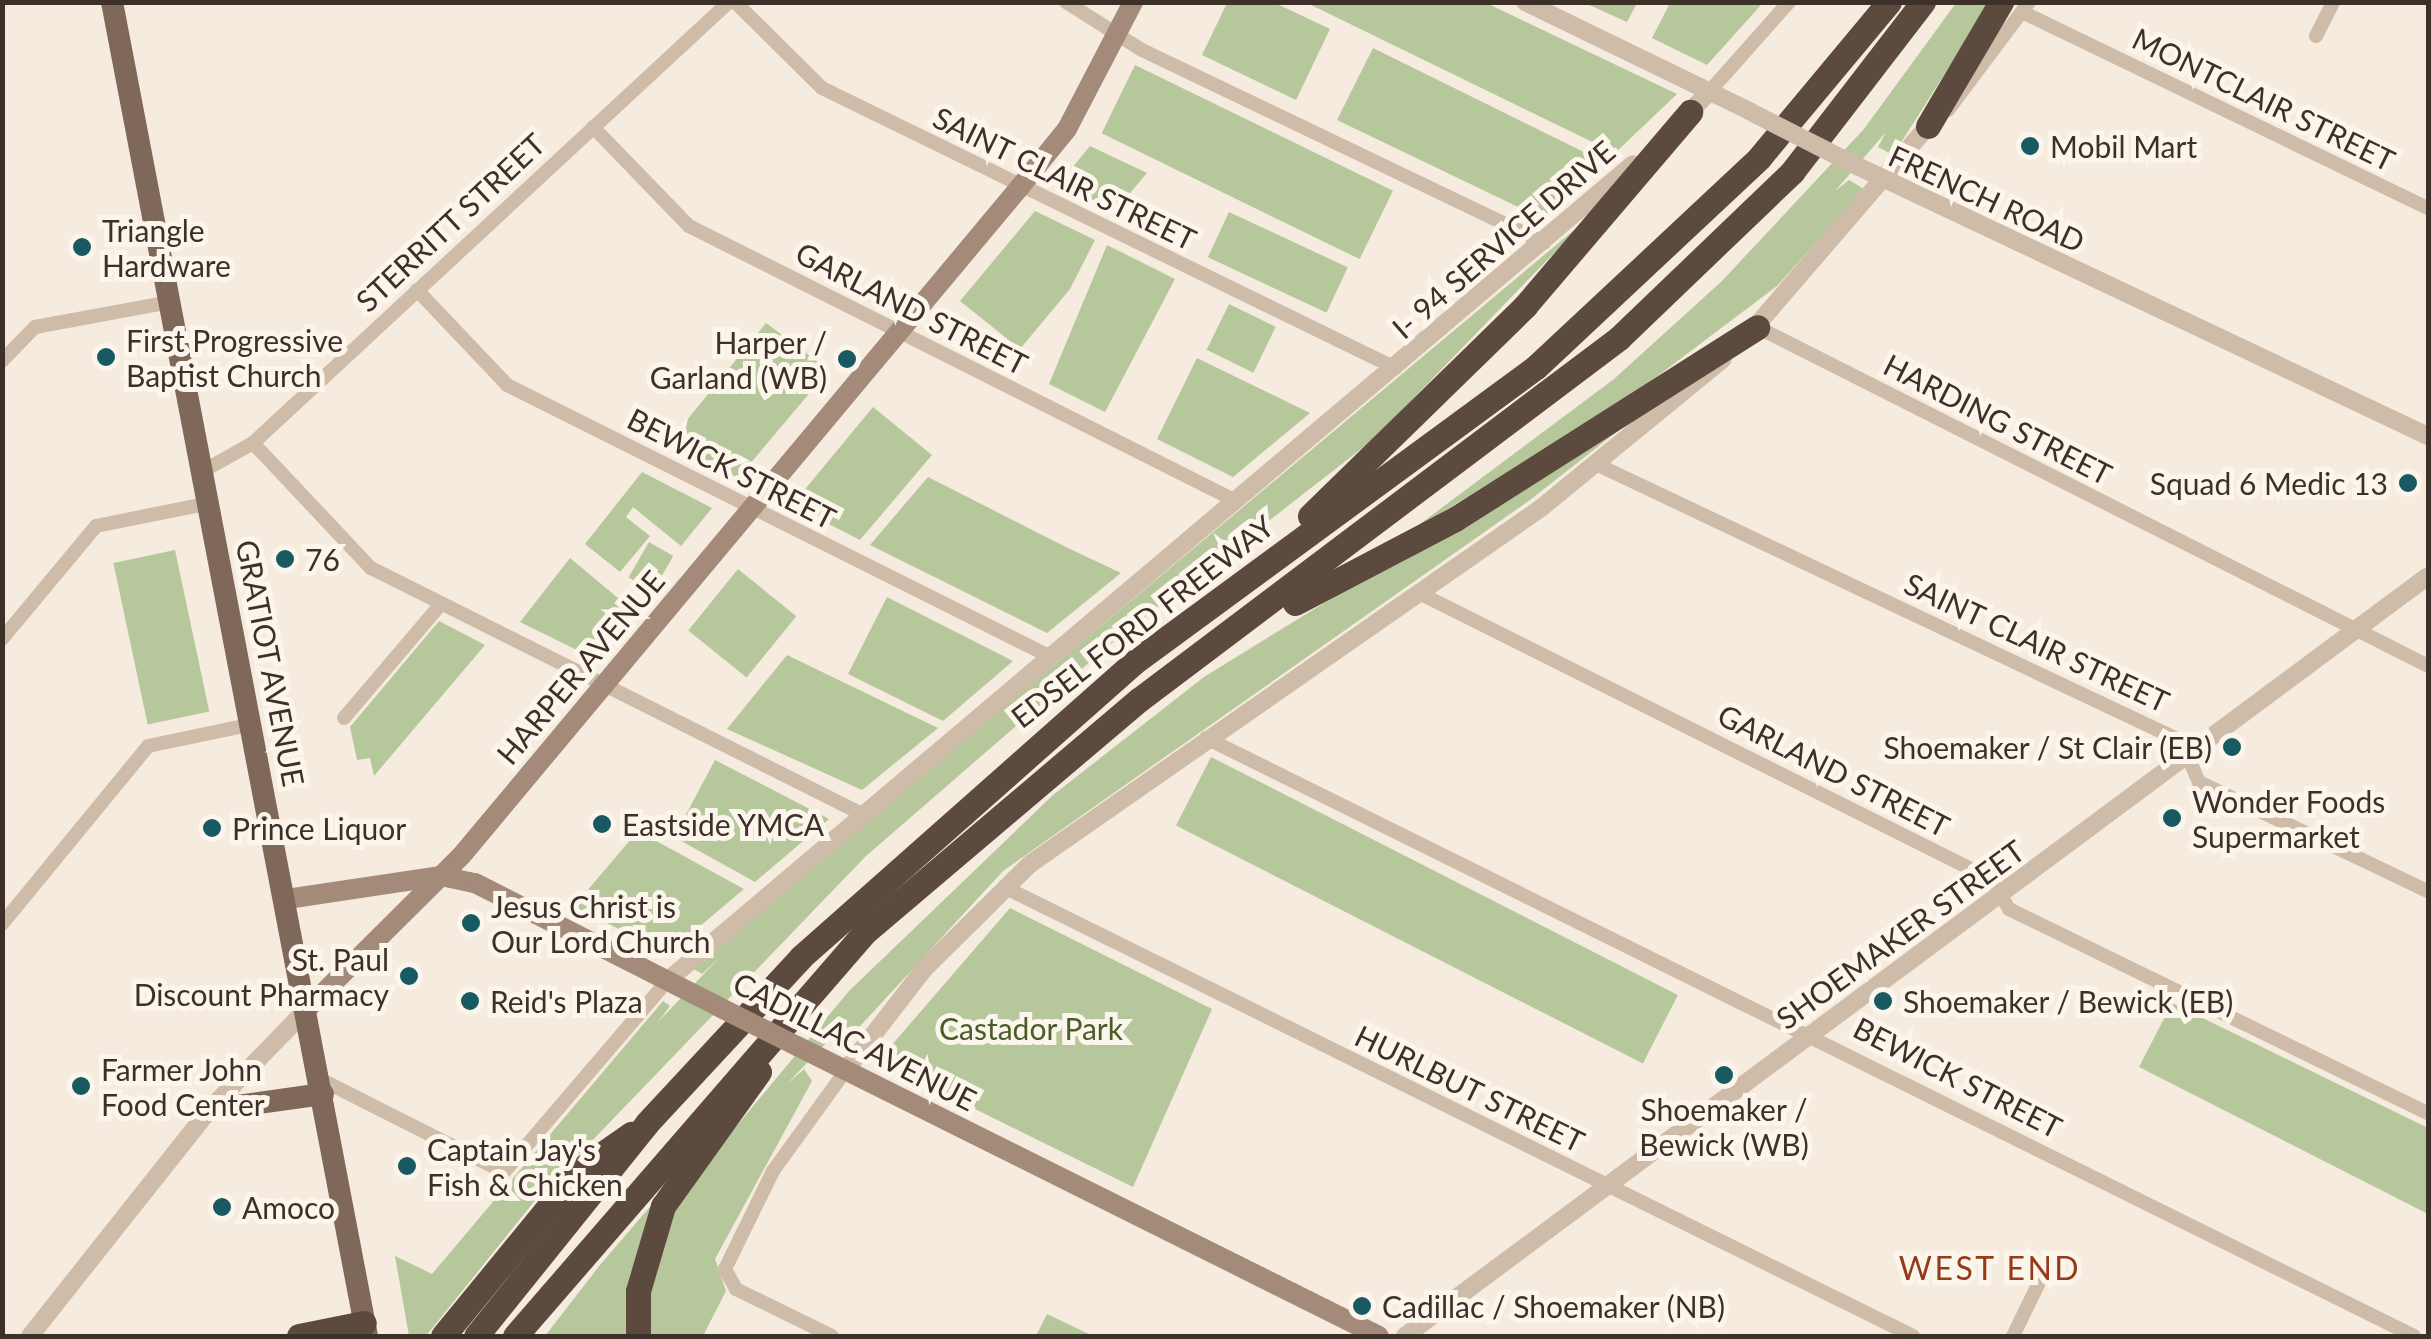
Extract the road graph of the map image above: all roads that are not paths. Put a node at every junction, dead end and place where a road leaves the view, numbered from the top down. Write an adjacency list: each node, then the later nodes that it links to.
1 (112, 2): 22 (main road, GRATIOT AVENUE)
2 (732, 2): 16 (street, STERRITT STREET); 18 (street, SAINT CLAIR STREET)
3 (1066, 2): 11 (street)
4 (1133, 2): 11 (main road, HARPER AVENUE)
5 (1525, 2): 13 (street, FRENCH ROAD)
6 (1789, 2): 13 (street, I- 94 SERVICE DRIVE)
7 (1889, 2): 35 (highway, EDSEL FORD FREEWAY)
8 (1923, 2): 40 (highway, EDSEL FORD FREEWAY)
9 (2332, 5): 12 (street)
10 (2018, 6): 15 (highway); 19 (street, MONTCLAIR STREET)
11 (1117, 34): 18 (main road, HARPER AVENUE); 20 (street)
12 (2316, 36)
13 (1710, 91): 14 (street, I- 94 SERVICE DRIVE); 17 (street, FRENCH ROAD, bridge)
14 (1690, 112): 20 (street, I- 94 SERVICE DRIVE); 35 (highway)
15 (1928, 126): 17 (street)
16 (593, 128): 21 (street, STERRITT STREET); 24 (street, GARLAND STREET)
17 (1885, 181): 23 (street); 27 (street, FRENCH ROAD)
18 (1020, 187): 24 (main road, HARPER AVENUE); 26 (street, SAINT CLAIR STREET)
19 (2428, 208)
20 (1544, 243): 26 (street, I- 94 SERVICE DRIVE)
21 (418, 290): 28 (street, STERRITT STREET); 33 (street, BEWICK STREET)
22 (170, 302): 25 (street); 30 (main road, GRATIOT AVENUE)
23 (1757, 327): 29 (street); 38 (street, HARDING STREET); 40 (highway)
24 (898, 333): 31 (street, GARLAND STREET); 33 (main road, HARPER AVENUE)
25 (2, 361)
26 (1395, 368): 31 (street, I- 94 SERVICE DRIVE)
27 (2428, 436)
28 (253, 443): 30 (street, STERRITT STREET); 37 (street)
29 (1598, 466): 36 (street); 47 (street, SAINT CLAIR STREET)
30 (203, 471): 32 (main road, GRATIOT AVENUE)
31 (1234, 500): 41 (street, EDSEL FORD FREEWAY)
32 (210, 502): 39 (street); 45 (main road, GRATIOT AVENUE)
33 (751, 509): 41 (street, BEWICK STREET); 43 (main road, HARPER AVENUE)
34 (2428, 576): 38 (street, SHOEMAKER STREET)
35 (1240, 582): 63 (highway, EDSEL FORD FREEWAY)
36 (1419, 592): 46 (street); 52 (street, GARLAND STREET)
37 (442, 604): 43 (street); 44 (street)
38 (2356, 632): 42 (street, HARDING STREET); 47 (street, SHOEMAKER STREET)
39 (2, 639)
40 (1220, 642): 56 (highway, EDSEL FORD FREEWAY)
41 (1049, 656): 48 (street, EDSEL FORD FREEWAY)
42 (2428, 666)
43 (604, 686): 48 (street); 49 (main road, HARPER AVENUE)
44 (344, 718)
45 (253, 724): 53 (main road, GRATIOT AVENUE); 54 (street)
46 (1206, 738): 50 (street); 58 (street, BEWICK STREET)
47 (2188, 758): 51 (street, SAINT CLAIR STREET); 52 (street, SHOEMAKER STREET)
48 (862, 814): 55 (street, EDSEL FORD FREEWAY)
49 (441, 876): 53 (main road, CADILLAC AVENUE); 55 (main road, CADILLAC AVENUE); 57 (main road, HARPER AVENUE)
50 (1004, 886): 59 (street); 64 (street, HURLBUT STREET)
51 (2428, 891)
52 (2001, 894): 58 (street, SHOEMAKER STREET); 62 (street, GARLAND STREET)
53 (287, 900): 57 (main road, GRATIOT AVENUE)
54 (2, 924)
55 (667, 981): 59 (main road, CADILLAC AVENUE, bridge); 60 (street, EDSEL FORD FREEWAY)
56 (803, 996): 71 (highway, EDSEL FORD FREEWAY); 72 (highway)
57 (307, 1009): 60 (main road, GRATIOT AVENUE); 61 (street, HARPER AVENUE)
58 (1810, 1034): 64 (street, SHOEMAKER STREET); 78 (street, BEWICK STREET)
59 (846, 1070): 73 (street); 74 (main road, CADILLAC AVENUE)
60 (322, 1086): 61 (main road); 66 (main road, GRATIOT AVENUE)
61 (209, 1110): 67 (street, HARPER AVENUE)
62 (2428, 1113)
63 (647, 1123): 69 (highway); 70 (highway, EDSEL FORD FREEWAY)
64 (1606, 1186): 75 (street, SHOEMAKER STREET); 76 (street, HURLBUT STREET)
65 (2047, 1266): 77 (street)
66 (366, 1330): 68 (highway)
67 (30, 1336)
68 (298, 1336)
69 (443, 1336)
70 (476, 1336)
71 (515, 1336)
72 (638, 1336)
73 (832, 1336)
74 (1380, 1336)
75 (1405, 1336)
76 (1913, 1336)
77 (2013, 1336)
78 (2414, 1336)

